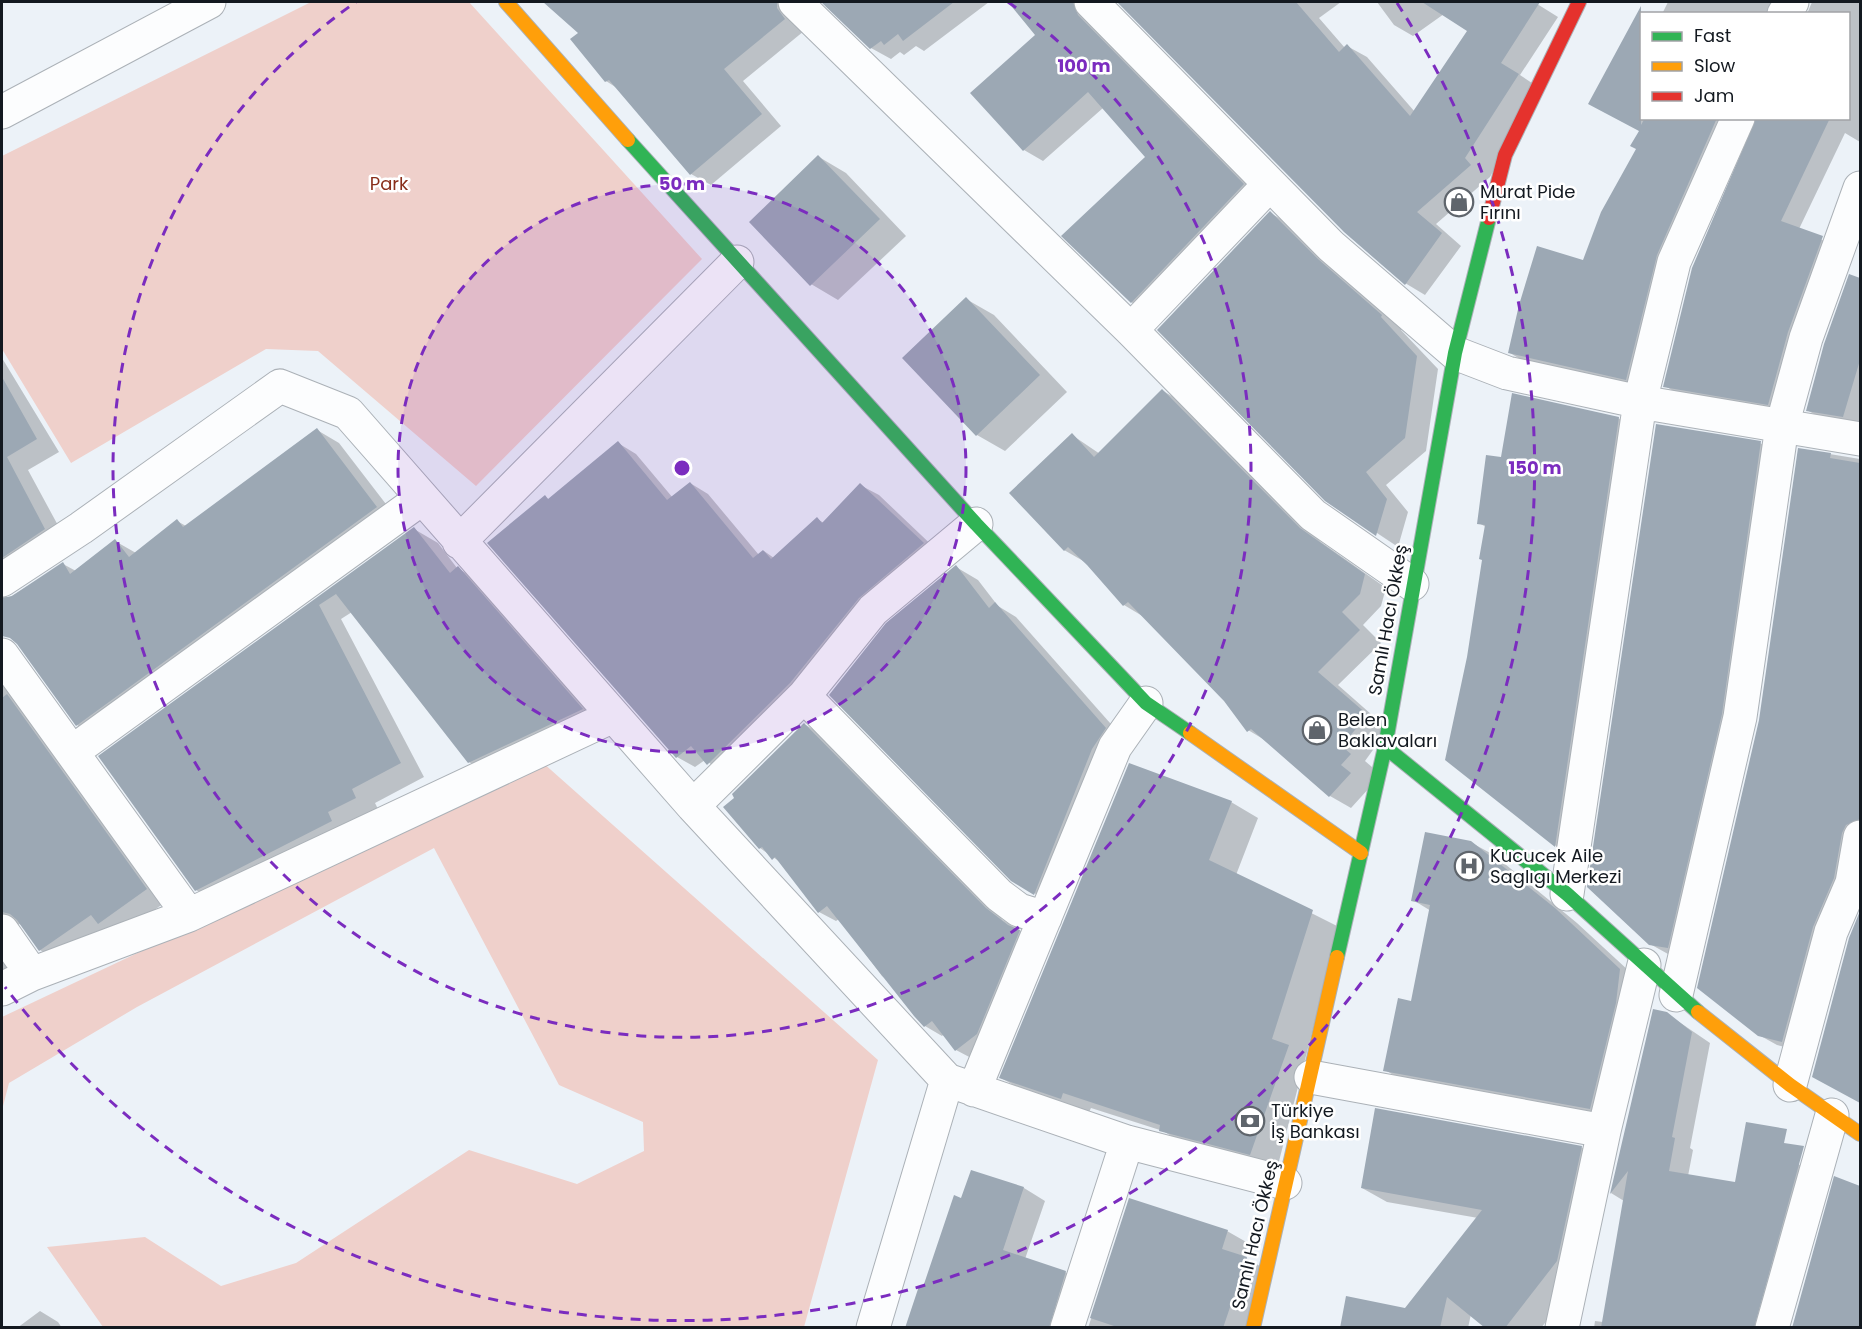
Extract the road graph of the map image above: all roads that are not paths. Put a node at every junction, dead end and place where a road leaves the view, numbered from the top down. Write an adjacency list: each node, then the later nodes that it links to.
1 (209, 2): 6 (street)
2 (506, 2): 10 (street)
3 (795, 2): 11 (street)
4 (1091, 2): 8 (street)
5 (1578, 2): 12 (street, Samlı Hacı Ökkeş)
6 (2, 112)
7 (1737, 120): 13 (street)
8 (1269, 185): 11 (street); 12 (street)
9 (1860, 188): 14 (street)
10 (737, 262): 17 (street); 18 (street)
11 (1131, 330): 20 (street)
12 (1455, 353): 13 (street); 20 (street, Samlı Hacı Ökkeş)
13 (1640, 402): 14 (street); 30 (street)
14 (1782, 426): 15 (street); 37 (street)
15 (1860, 439)
16 (421, 499): 18 (street); 19 (street); 26 (street)
17 (976, 524): 22 (street); 23 (street)
18 (459, 542): 24 (street)
19 (2, 580)
20 (1412, 584): 25 (street, Samlı Hacı Ökkeş)
21 (2, 655): 26 (street)
22 (804, 696): 27 (street); 32 (street)
23 (1146, 703): 29 (street); 32 (street)
24 (614, 716): 27 (street); 31 (street)
25 (1384, 747): 29 (street, Samlı Hacı Ökkeş); 30 (street)
26 (72, 752): 31 (street)
27 (693, 806): 39 (street)
28 (1860, 837): 40 (street)
29 (1361, 853): 38 (street, Samlı Hacı Ökkeş)
30 (1567, 894): 34 (street)
31 (189, 915): 35 (street)
32 (1045, 918): 39 (street)
33 (2, 931): 35 (street)
34 (1644, 965): 37 (street); 42 (street)
35 (32, 974): 36 (street)
36 (2, 989)
37 (1676, 995): 40 (street)
38 (1311, 1077): 42 (street); 45 (street, Samlı Hacı Ökkeş)
39 (961, 1085): 44 (street); 46 (street)
40 (1790, 1085): 41 (street)
41 (1832, 1115): 43 (street); 50 (street)
42 (1604, 1131): 49 (street)
43 (1860, 1134)
44 (1126, 1142): 45 (street); 47 (street)
45 (1285, 1183): 48 (street, Samlı Hacı Ökkeş)
46 (873, 1328)
47 (1067, 1328)
48 (1253, 1328)
49 (1562, 1328)
50 (1772, 1328)

